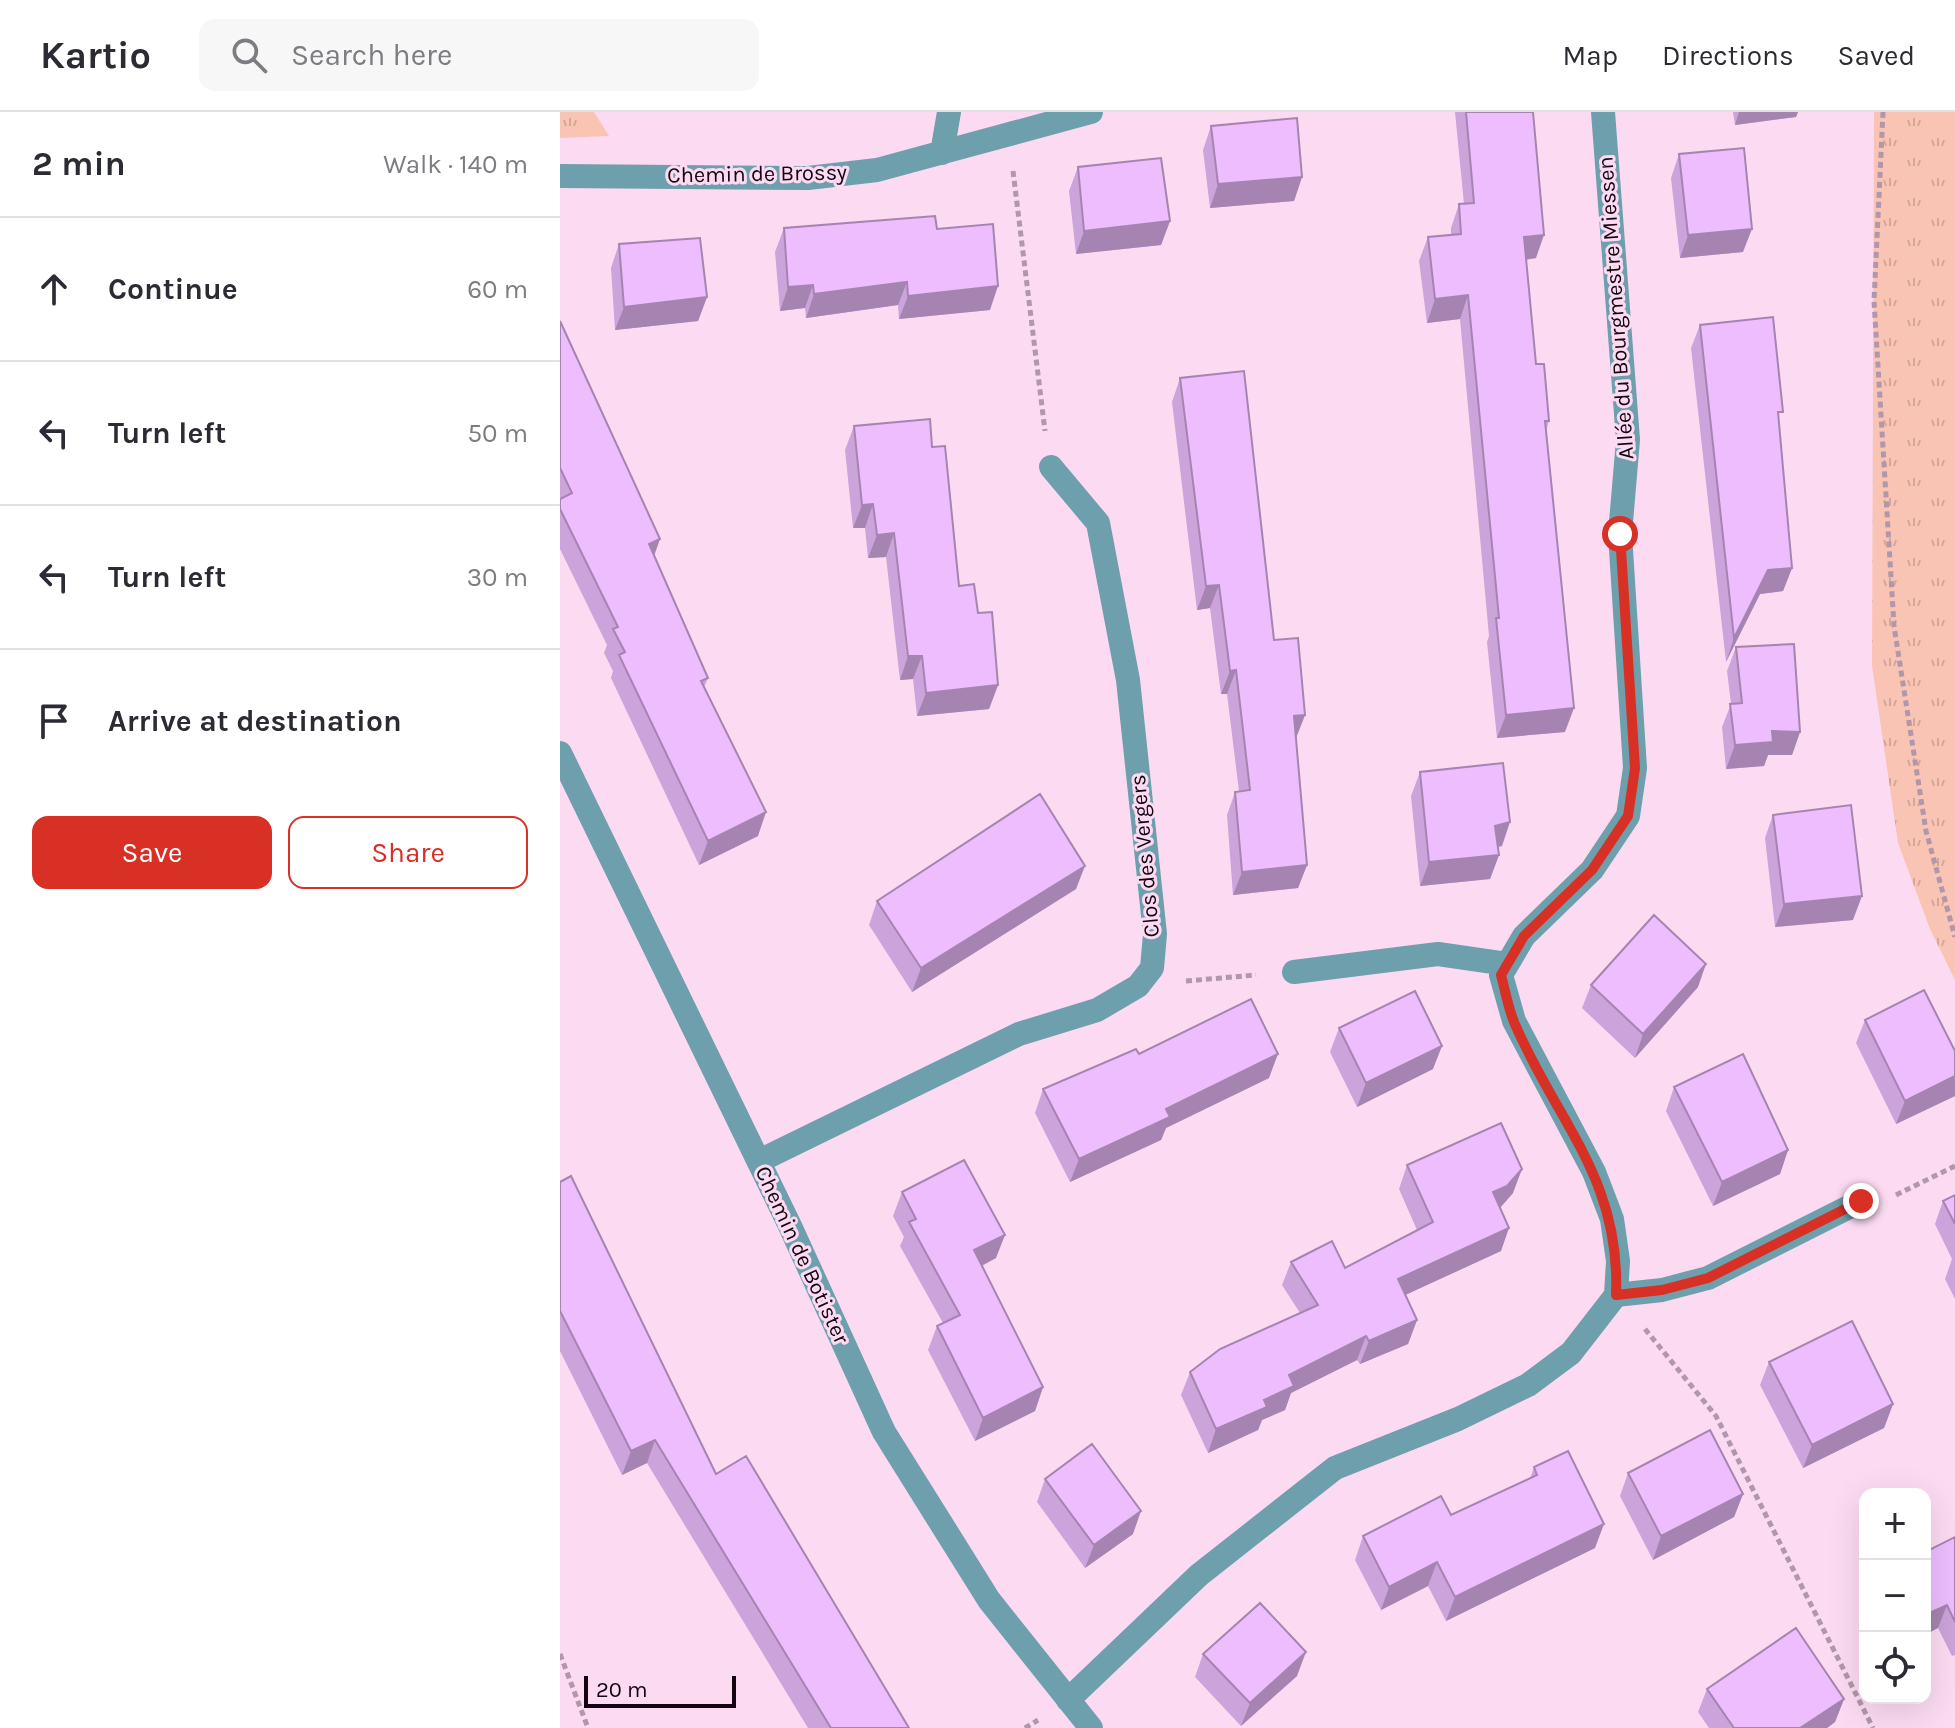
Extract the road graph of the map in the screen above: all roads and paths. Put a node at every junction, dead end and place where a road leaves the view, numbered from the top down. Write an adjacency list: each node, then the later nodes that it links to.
1 (949, 112): 6 (street)
2 (1091, 112): 5 (street, Chemin de Brossy)
3 (1603, 112): 11 (street, Allée du Bourgmestre Miessen)
4 (1883, 112): 10 (path)
5 (1008, 136): 6 (street, Chemin de Brossy); 8 (path)
6 (942, 153): 7 (street, Chemin de Brossy)
7 (560, 176)
8 (1051, 467): 13 (street, Clos des Vergers)
9 (560, 753): 14 (street, Chemin de Botister)
10 (1955, 937)
11 (1507, 964): 12 (street); 17 (street)
12 (1294, 972): 13 (path)
13 (1146, 975): 14 (street)
14 (759, 1161): 19 (street, Chemin de Botister)
15 (1955, 1166): 16 (path)
16 (1861, 1201): 17 (street)
17 (1616, 1295): 19 (street); 22 (path)
18 (560, 1654): 20 (path)
19 (1068, 1700): 21 (street, Chemin de Botister)
20 (588, 1728)
21 (1091, 1728)
22 (1873, 1728)

